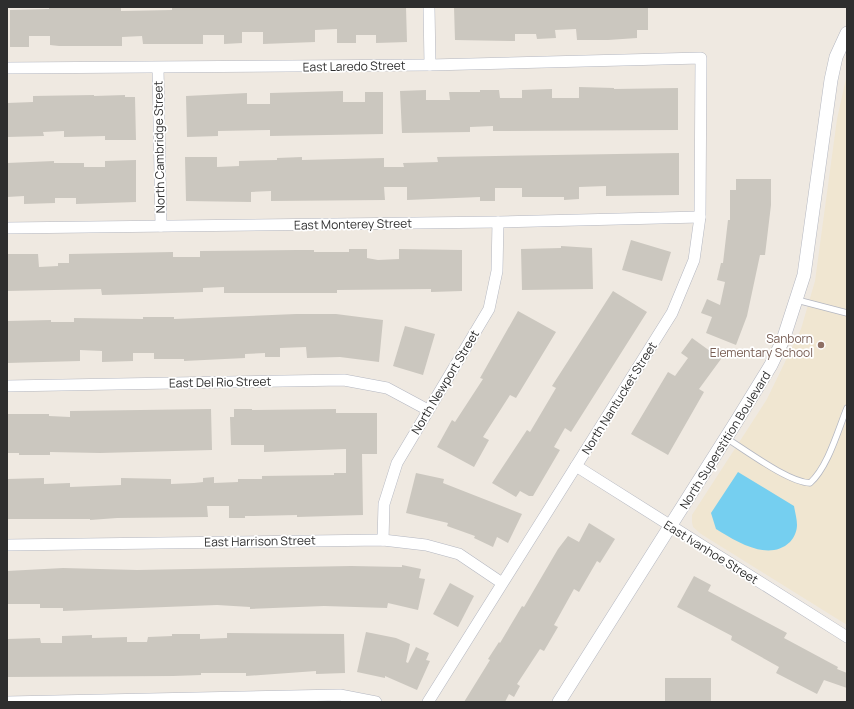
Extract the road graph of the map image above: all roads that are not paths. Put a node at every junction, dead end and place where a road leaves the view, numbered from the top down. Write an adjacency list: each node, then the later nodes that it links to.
1 (429, 7): 4 (street)
2 (847, 33): 11 (street, North Superstition Boulevard)
3 (701, 58): 4 (street, East Laredo Street); 7 (street, North Nantucket Street)
4 (430, 65): 6 (street, East Laredo Street)
5 (7, 68): 6 (street, East Laredo Street)
6 (158, 68): 9 (street, North Cambridge Street)
7 (700, 217): 8 (street, East Monterey Street); 17 (street, North Nantucket Street)
8 (498, 222): 9 (street, East Monterey Street); 15 (street, North Newport Street)
9 (161, 226): 10 (street, East Monterey Street)
10 (7, 228)
11 (797, 300): 12 (lane); 16 (street, North Superstition Boulevard)
12 (847, 313)
13 (7, 386): 15 (street, East Del Rio Street)
14 (847, 408): 16 (lane)
15 (428, 410): 19 (street, North Newport Street)
16 (726, 438): 18 (street, North Superstition Boulevard)
17 (576, 466): 18 (street, East Ivanhoe Street); 21 (street, North Nantucket Street)
18 (671, 526): 22 (street, East Ivanhoe Street); 27 (street, North Superstition Boulevard)
19 (383, 540): 20 (street, East Harrison Street); 21 (street, East Harrison Street)
20 (7, 544)
21 (502, 583): 26 (street, North Nantucket Street)
22 (847, 637)
23 (7, 702): 24 (street)
24 (38, 702): 25 (street)
25 (376, 702)
26 (428, 702)
27 (559, 702)

